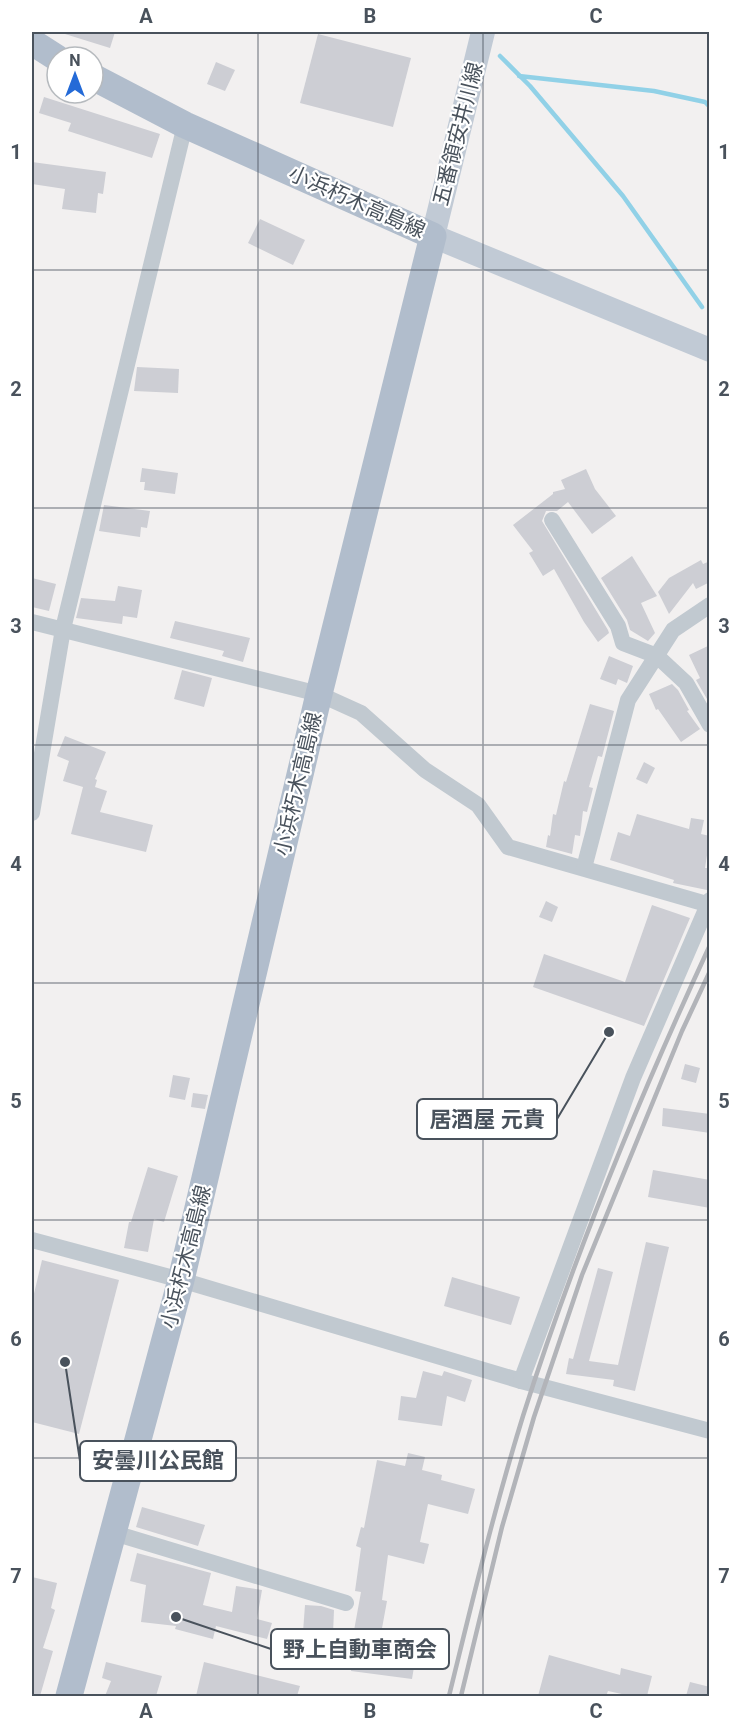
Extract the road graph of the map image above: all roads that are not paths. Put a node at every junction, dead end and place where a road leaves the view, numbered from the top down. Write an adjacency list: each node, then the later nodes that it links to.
1 (483, 32): 6 (street, 五番領安井川線)
2 (32, 42): 3 (main road)
3 (45, 50)
4 (105, 83): 5 (main road, 小浜朽木高島線)
5 (185, 125): 6 (main road, 小浜朽木高島線); 11 (street)
6 (433, 236): 7 (street); 13 (main road, 小浜朽木高島線)
7 (710, 351)
8 (552, 520): 12 (street)
9 (710, 605): 12 (street)
10 (32, 622): 11 (street)
11 (63, 629): 13 (street); 15 (street)
12 (657, 656): 14 (street); 17 (street)
13 (320, 694): 17 (street); 20 (main road, 小浜朽木高島線)
14 (710, 725)
15 (39, 737): 16 (street)
16 (32, 813)
17 (584, 868): 18 (street)
18 (709, 903): 21 (street)
19 (32, 1240): 20 (street)
20 (182, 1280): 21 (street); 23 (main road, 小浜朽木高島線)
21 (522, 1381): 22 (street)
22 (710, 1431)
23 (114, 1533): 24 (street); 25 (main road, 小浜朽木高島線)
24 (346, 1603)
25 (69, 1696)

